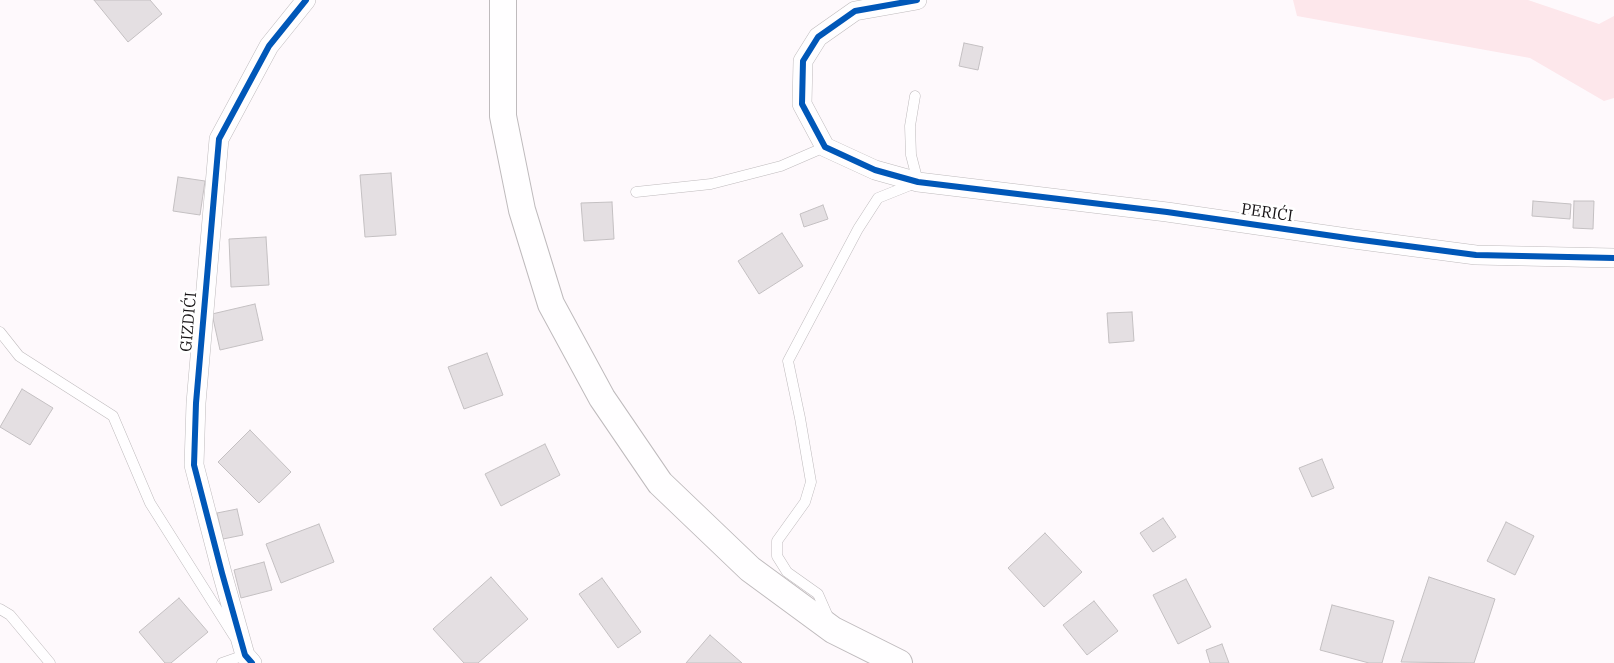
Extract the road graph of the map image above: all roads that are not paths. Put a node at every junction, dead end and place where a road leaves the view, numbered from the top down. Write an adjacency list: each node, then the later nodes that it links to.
1 (306, 0): 12 (street, GIZDIĆI)
2 (503, 0): 11 (main road)
3 (918, 0): 5 (street)
4 (915, 96): 6 (lane)
5 (825, 146): 6 (street, PERIĆI); 7 (lane)
6 (918, 182): 8 (street, PERIĆI); 11 (lane)
7 (636, 192)
8 (1614, 258)
9 (0, 332): 12 (lane)
10 (0, 609): 13 (lane)
11 (833, 630): 15 (main road)
12 (248, 659): 14 (lane)
13 (50, 663)
14 (222, 663)
15 (899, 663)

